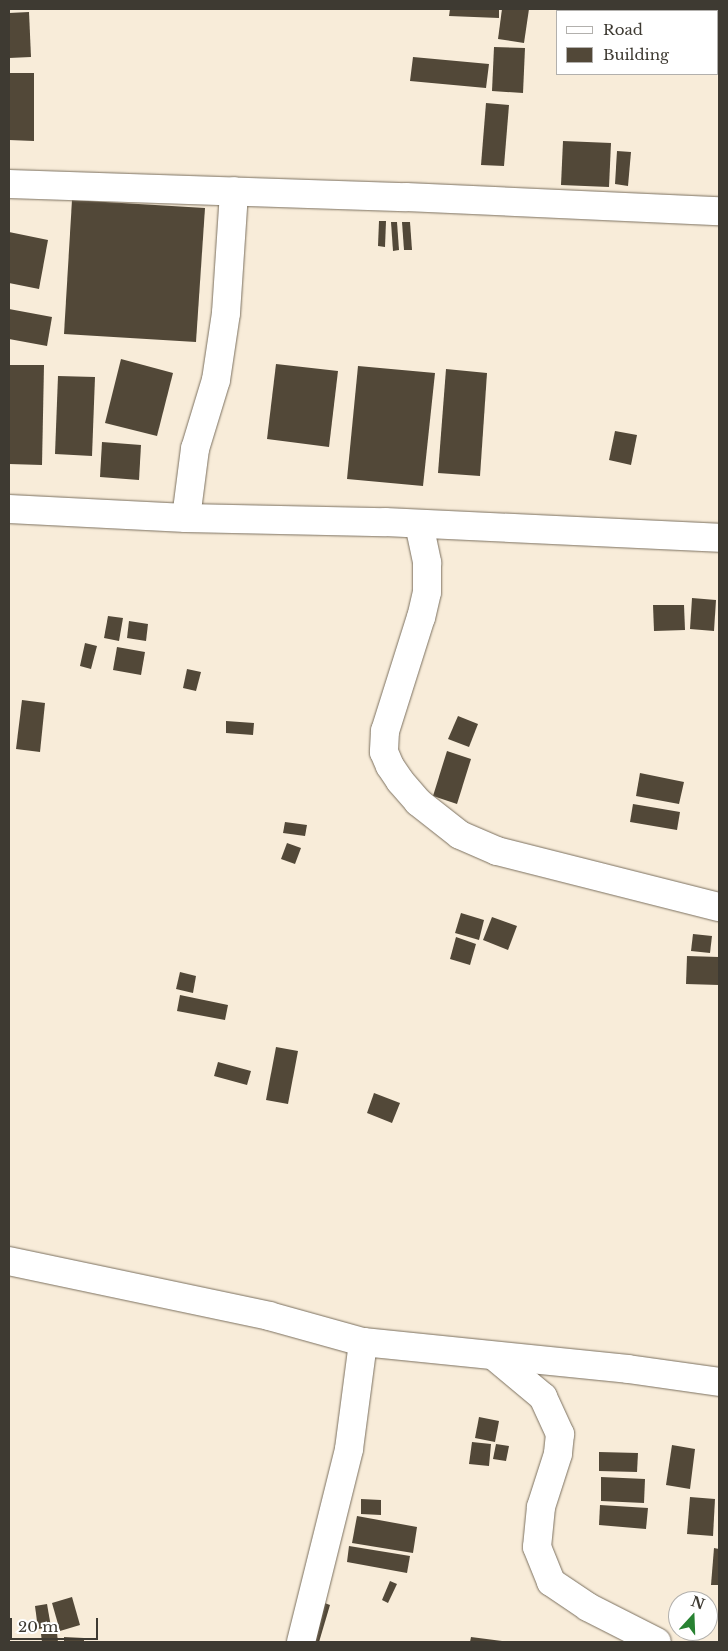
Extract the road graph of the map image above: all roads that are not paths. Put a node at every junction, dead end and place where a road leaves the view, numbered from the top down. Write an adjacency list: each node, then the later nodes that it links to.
1 (9, 184): 2 (street)
2 (234, 191): 3 (street); 5 (street)
3 (719, 211)
4 (9, 509): 5 (street)
5 (186, 518): 6 (street)
6 (419, 524): 7 (street); 8 (street)
7 (719, 538)
8 (719, 907)
9 (9, 1260): 10 (street)
10 (363, 1342): 11 (street); 13 (street)
11 (494, 1356): 12 (street); 14 (street)
12 (719, 1382)
13 (301, 1642)
14 (656, 1642)

